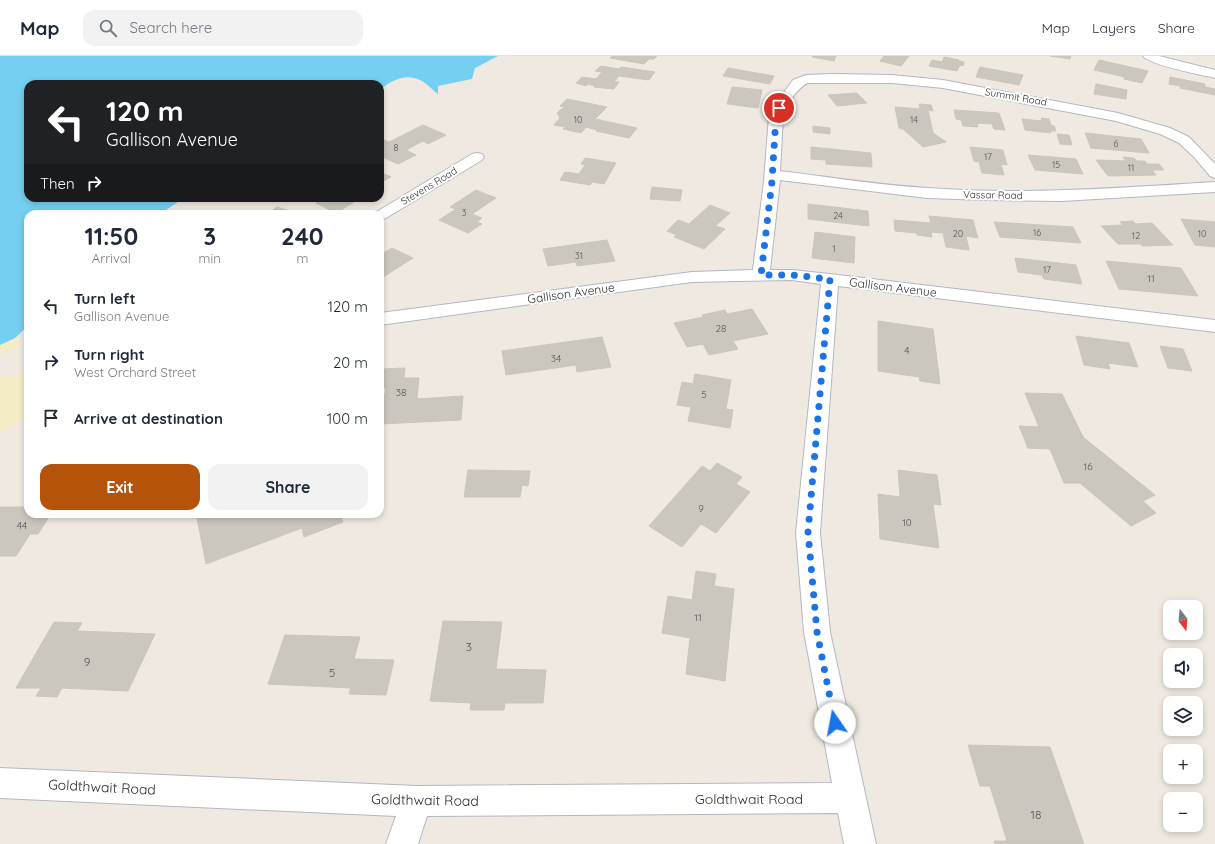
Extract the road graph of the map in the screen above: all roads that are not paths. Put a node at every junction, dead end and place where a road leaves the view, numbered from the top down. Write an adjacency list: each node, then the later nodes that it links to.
1 (1149, 56): 2 (street)
2 (1215, 74)
3 (477, 157): 7 (street, Stevens Road)
4 (1215, 173): 5 (street, Summit Road)
5 (772, 175): 6 (street, Vassar Road); 8 (street)
6 (1215, 187)
7 (384, 213)
8 (761, 275): 9 (street, Gallison Avenue); 10 (street, Gallison Avenue)
9 (830, 279): 11 (street, Gallison Avenue); 13 (street)
10 (384, 318)
11 (1215, 326)
12 (0, 783): 14 (street, Goldthwait Road)
13 (851, 798): 14 (street, Goldthwait Road); 16 (street)
14 (417, 801): 15 (street)
15 (402, 844)
16 (860, 844)

